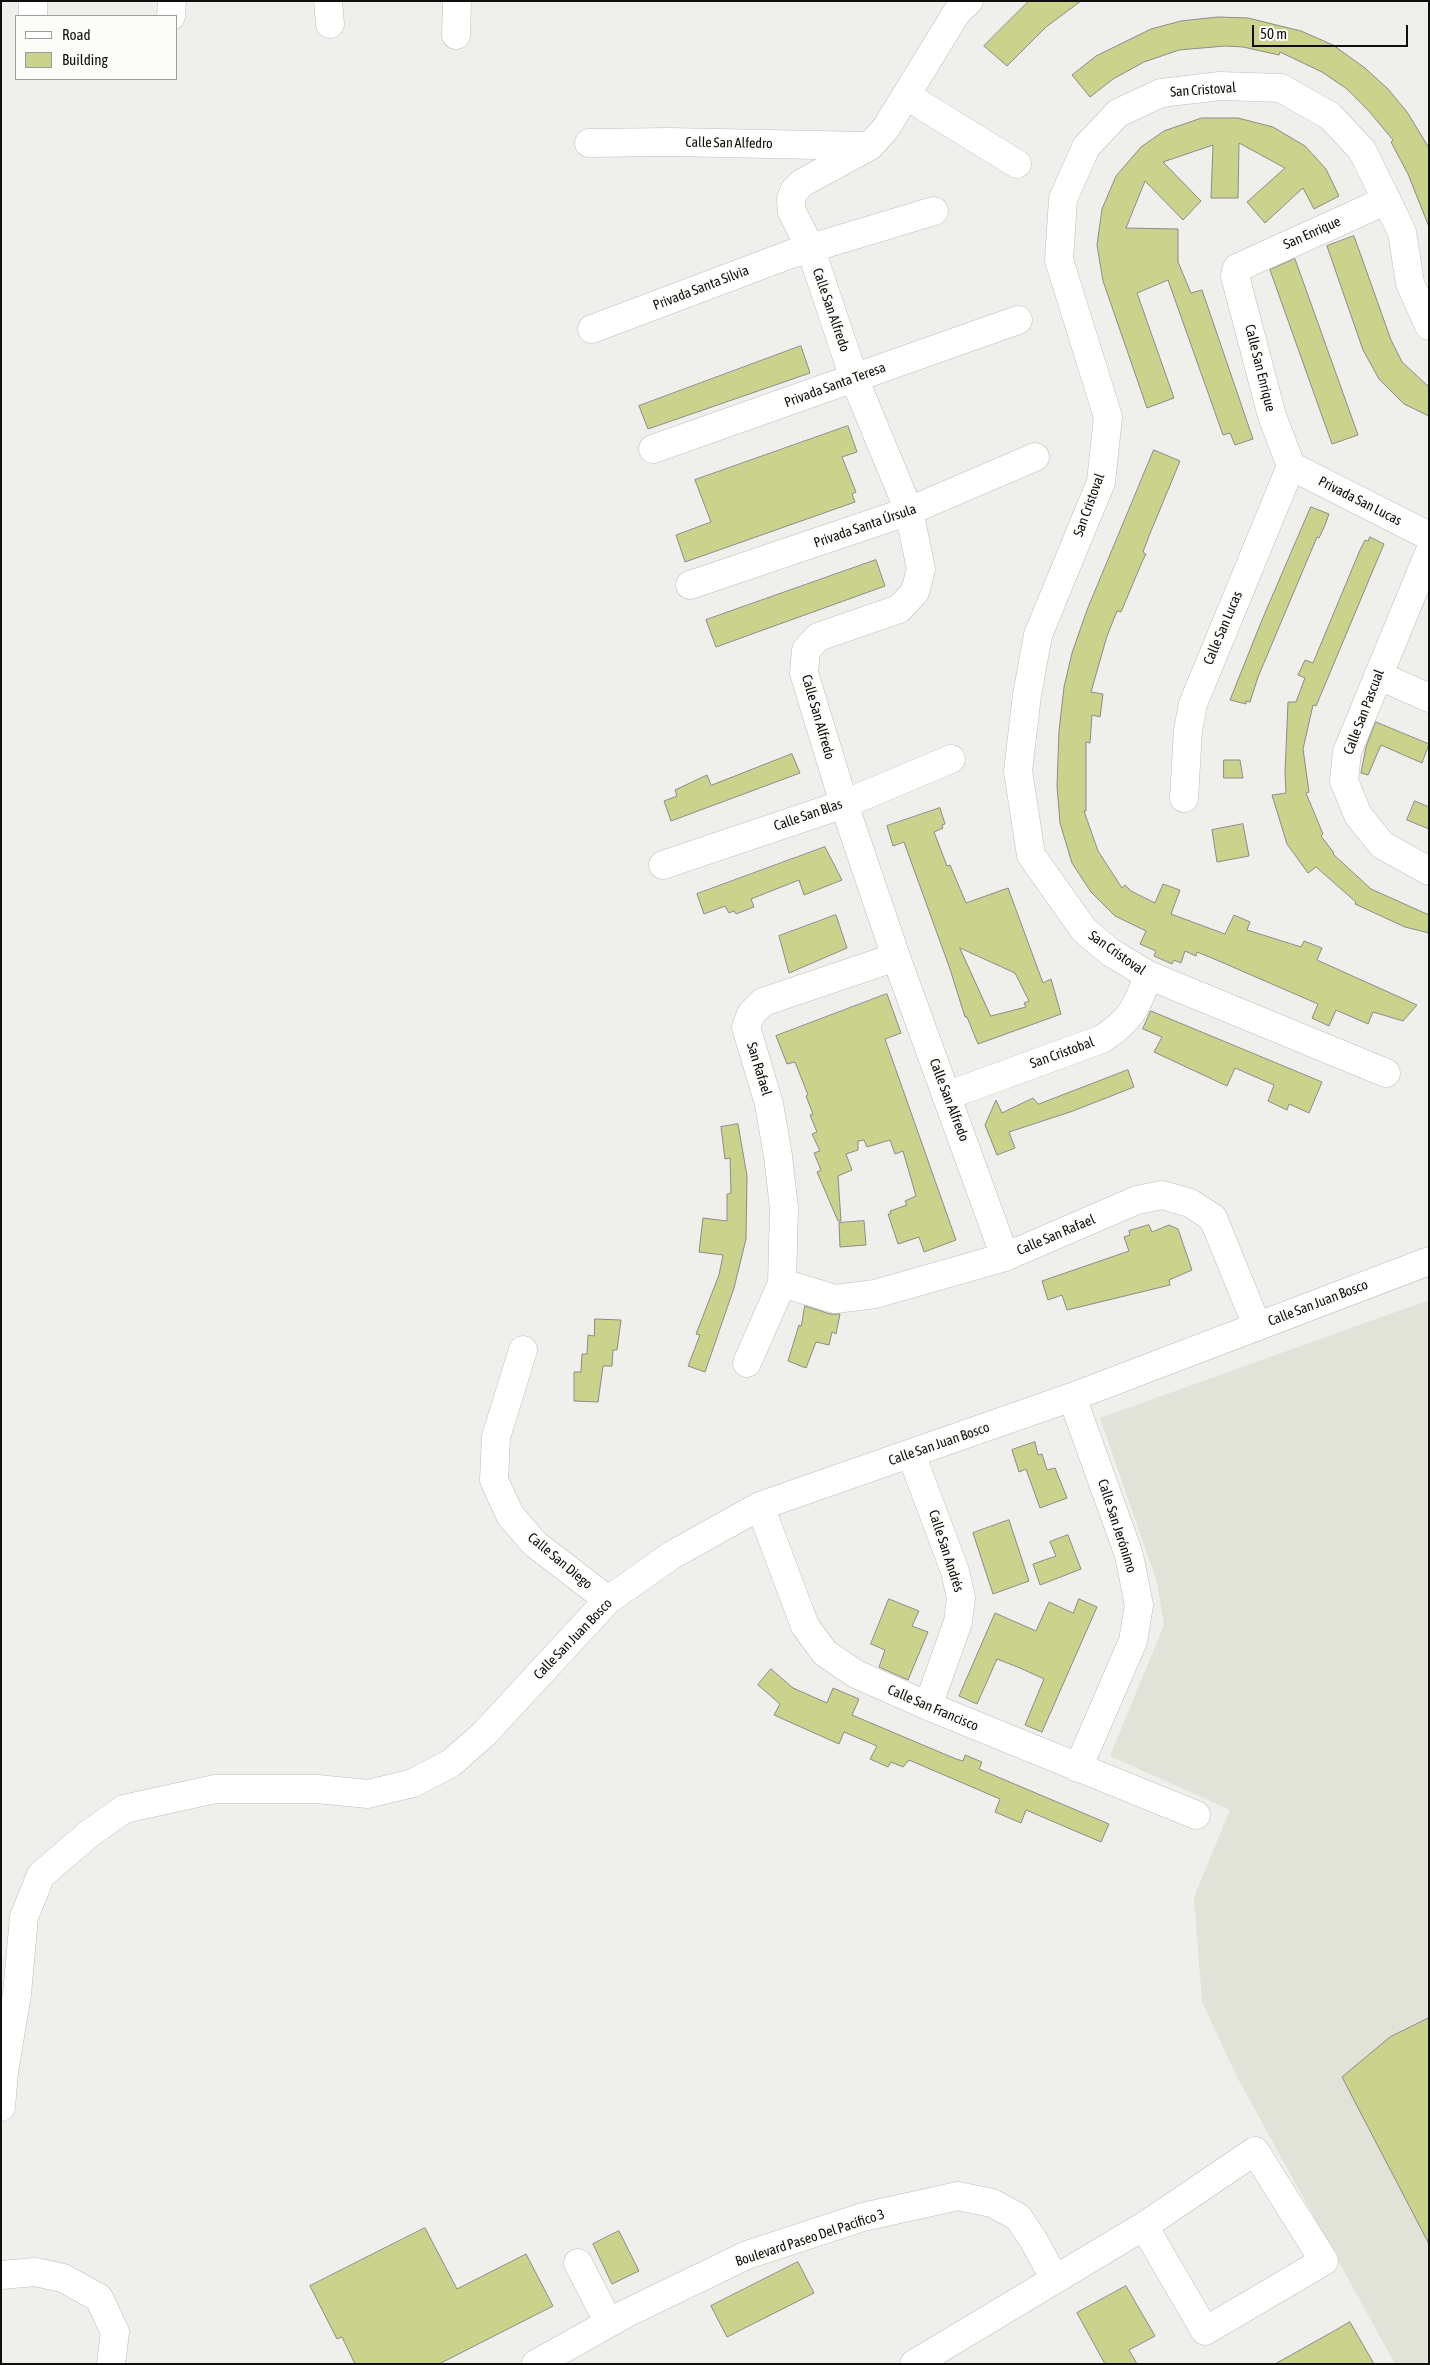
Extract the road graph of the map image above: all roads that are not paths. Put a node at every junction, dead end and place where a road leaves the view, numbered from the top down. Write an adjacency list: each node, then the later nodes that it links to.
1 (33, 1): 5 (street)
2 (172, 1): 6 (street)
3 (457, 1): 7 (street)
4 (957, 5): 8 (street, Calle San Alfredo)
5 (33, 15)
6 (171, 15)
7 (456, 35)
8 (907, 96): 10 (street, Calle San Alfredo); 11 (street)
9 (589, 143): 10 (street, Calle San Alfedro)
10 (870, 146): 14 (street, Calle San Alfredo)
11 (1017, 164)
12 (1387, 200): 15 (street, San Enrique); 17 (street, San Cristoval); 35 (street, San Cristoval)
13 (934, 211): 14 (street, Privada Santa Silvia)
14 (810, 247): 18 (street, Privada Santa Silvia); 19 (street, Calle San Alfredo)
15 (1237, 268): 22 (street, Calle San Enrique)
16 (1018, 320): 19 (street, Privada Santa Teresa)
17 (1429, 326)
18 (592, 329)
19 (854, 378): 20 (street, Privada Santa Teresa); 23 (street, Calle San Alfredo)
20 (653, 449)
21 (1035, 457): 23 (street, Privada Santa Úrsula)
22 (1291, 466): 24 (street, Privada San Lucas); 30 (street, Calle San Lucas)
23 (909, 511): 26 (street, Privada Santa Úrsula); 31 (street, Calle San Alfredo)
24 (1429, 536)
25 (1429, 553): 27 (street, Calle San Pascual)
26 (690, 585)
27 (1378, 675): 28 (street); 33 (street, Calle San Pascual)
28 (1429, 698)
29 (951, 759): 31 (street, Calle San Blas)
30 (1184, 798)
31 (844, 804): 32 (street, Calle San Blas); 34 (street, Calle San Alfredo)
32 (663, 865)
33 (1429, 871)
34 (896, 957): 37 (street, Calle San Alfredo); 40 (street, San Rafael)
35 (1148, 975): 36 (street, San Cristoval); 37 (street, San Cristobal)
36 (1386, 1073)
37 (946, 1096): 38 (street, Calle San Alfredo)
38 (1005, 1257): 40 (street, Calle San Rafael); 41 (street, Calle San Rafael)
39 (1429, 1261): 41 (street, Calle San Juan Bosco)
40 (782, 1283): 43 (street)
41 (1257, 1326): 44 (street, Calle San Juan Bosco)
42 (523, 1350): 47 (street, Calle San Diego)
43 (747, 1363)
44 (1072, 1397): 45 (street, Calle San Juan Bosco); 49 (street, Calle San Jerónimo)
45 (911, 1454): 46 (street, Calle San Juan Bosco); 48 (street, Calle San Andrés)
46 (760, 1506): 47 (street, Calle San Juan Bosco); 48 (street, Calle San Francisco)
47 (608, 1600): 51 (street, Calle San Juan Bosco)
48 (928, 1706): 49 (street, Calle San Francisco)
49 (1078, 1768): 50 (street, Calle San Francisco)
50 (1196, 1815)
51 (1, 2107)
52 (1144, 2226): 52 (street); 55 (street)
53 (578, 2263): 56 (street)
54 (1, 2275): 59 (street)
55 (1054, 2278): 56 (street, Boulevard Paseo Del Pacífico 3); 58 (street)
56 (609, 2323): 57 (street, Boulevard Paseo Del Pacífico 3)
57 (545, 2362)
58 (919, 2362)
59 (111, 2364)

